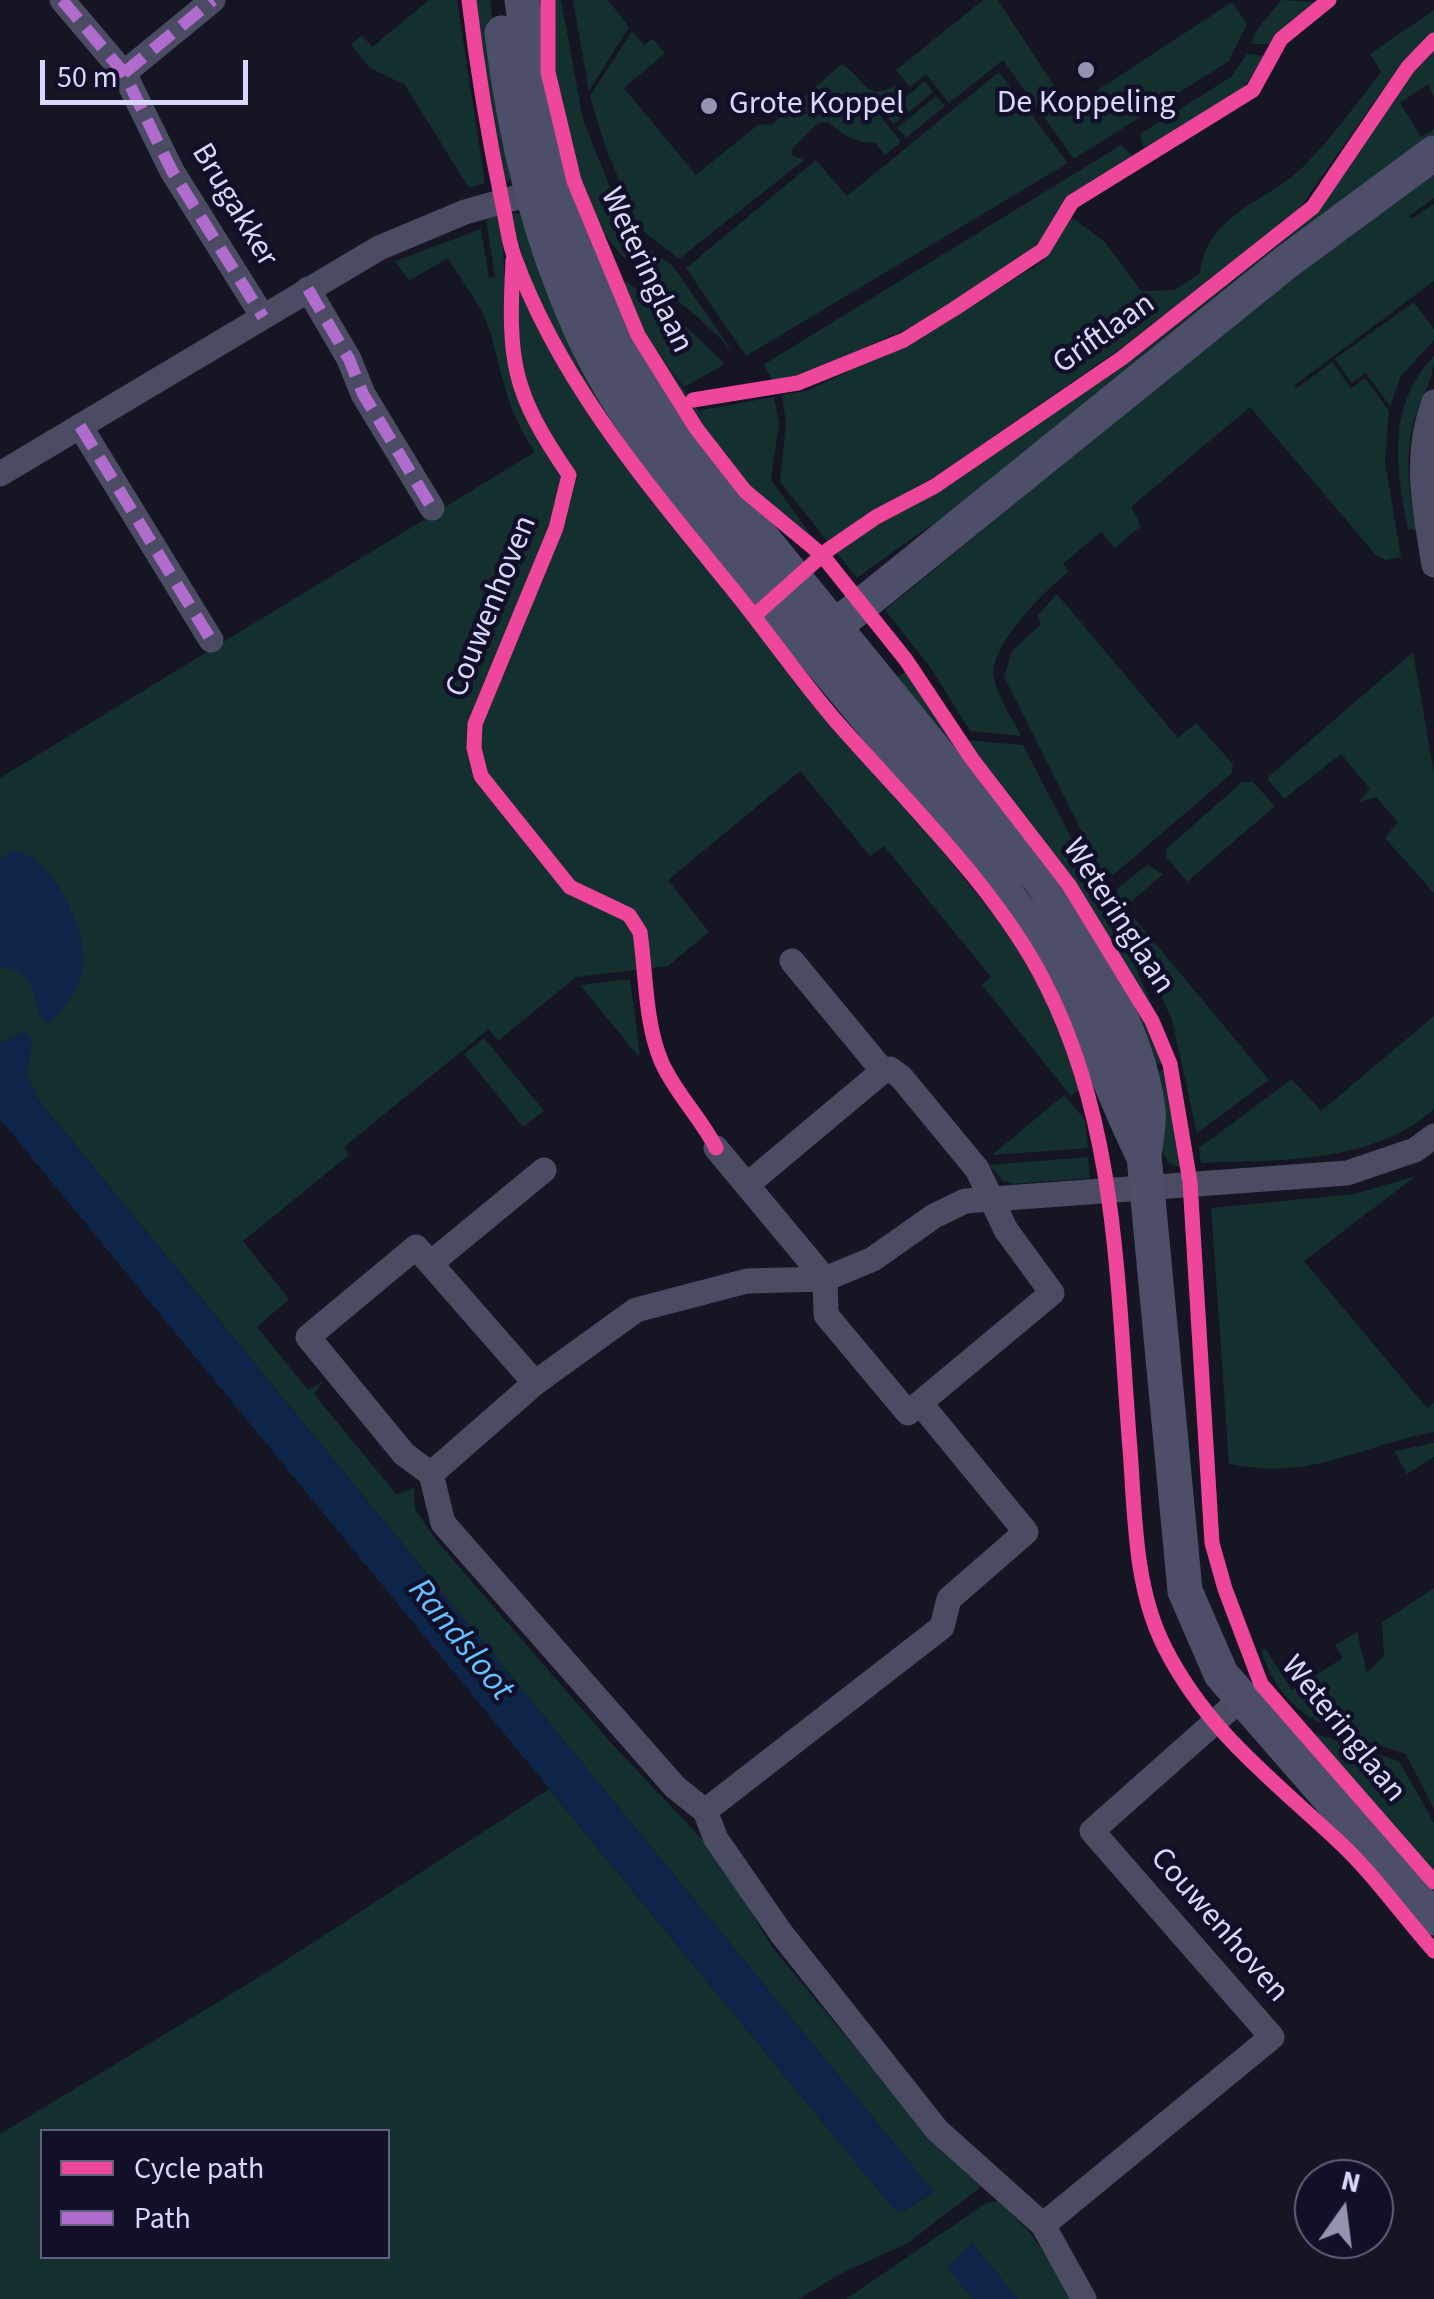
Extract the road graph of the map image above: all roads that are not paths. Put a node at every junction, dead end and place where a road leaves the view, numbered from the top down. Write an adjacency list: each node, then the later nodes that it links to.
1 (62, 0): 5 (street, Brugakker)
2 (213, 0): 5 (street)
3 (498, 0): 7 (street, Weteringlaan)
4 (522, 0): 7 (street, Weteringlaan)
5 (124, 72): 9 (street, Brugakker)
6 (1434, 154): 15 (street, Griftlaan)
7 (544, 190): 8 (street, Brugakker); 15 (street, Weteringlaan)
8 (308, 290): 9 (street, Brugakker); 13 (street, Brugakker)
9 (263, 317): 11 (street, Brugakker)
10 (1434, 402): 14 (street)
11 (80, 426): 12 (street, Brugakker); 16 (street)
12 (0, 474)
13 (432, 508)
14 (1434, 565)
15 (821, 638): 22 (street, Weteringlaan)
16 (211, 640)
17 (792, 961): 18 (street)
18 (883, 1071): 23 (street); 24 (street)
19 (1434, 1136): 22 (street)
20 (716, 1148): 23 (street)
21 (544, 1170): 25 (street)
22 (1145, 1171): 24 (street); 30 (street, Weteringlaan)
23 (748, 1184): 26 (street)
24 (992, 1199): 26 (street); 28 (street)
25 (431, 1263): 27 (street); 29 (street)
26 (826, 1278): 27 (street); 28 (street)
27 (535, 1382): 29 (street)
28 (920, 1403): 31 (street)
29 (432, 1474): 31 (street)
30 (1242, 1698): 32 (street, Weteringlaan); 33 (street, Couwenhoven)
31 (705, 1811): 33 (street)
32 (1434, 1918)
33 (1043, 2225): 34 (street)
34 (1084, 2299)

